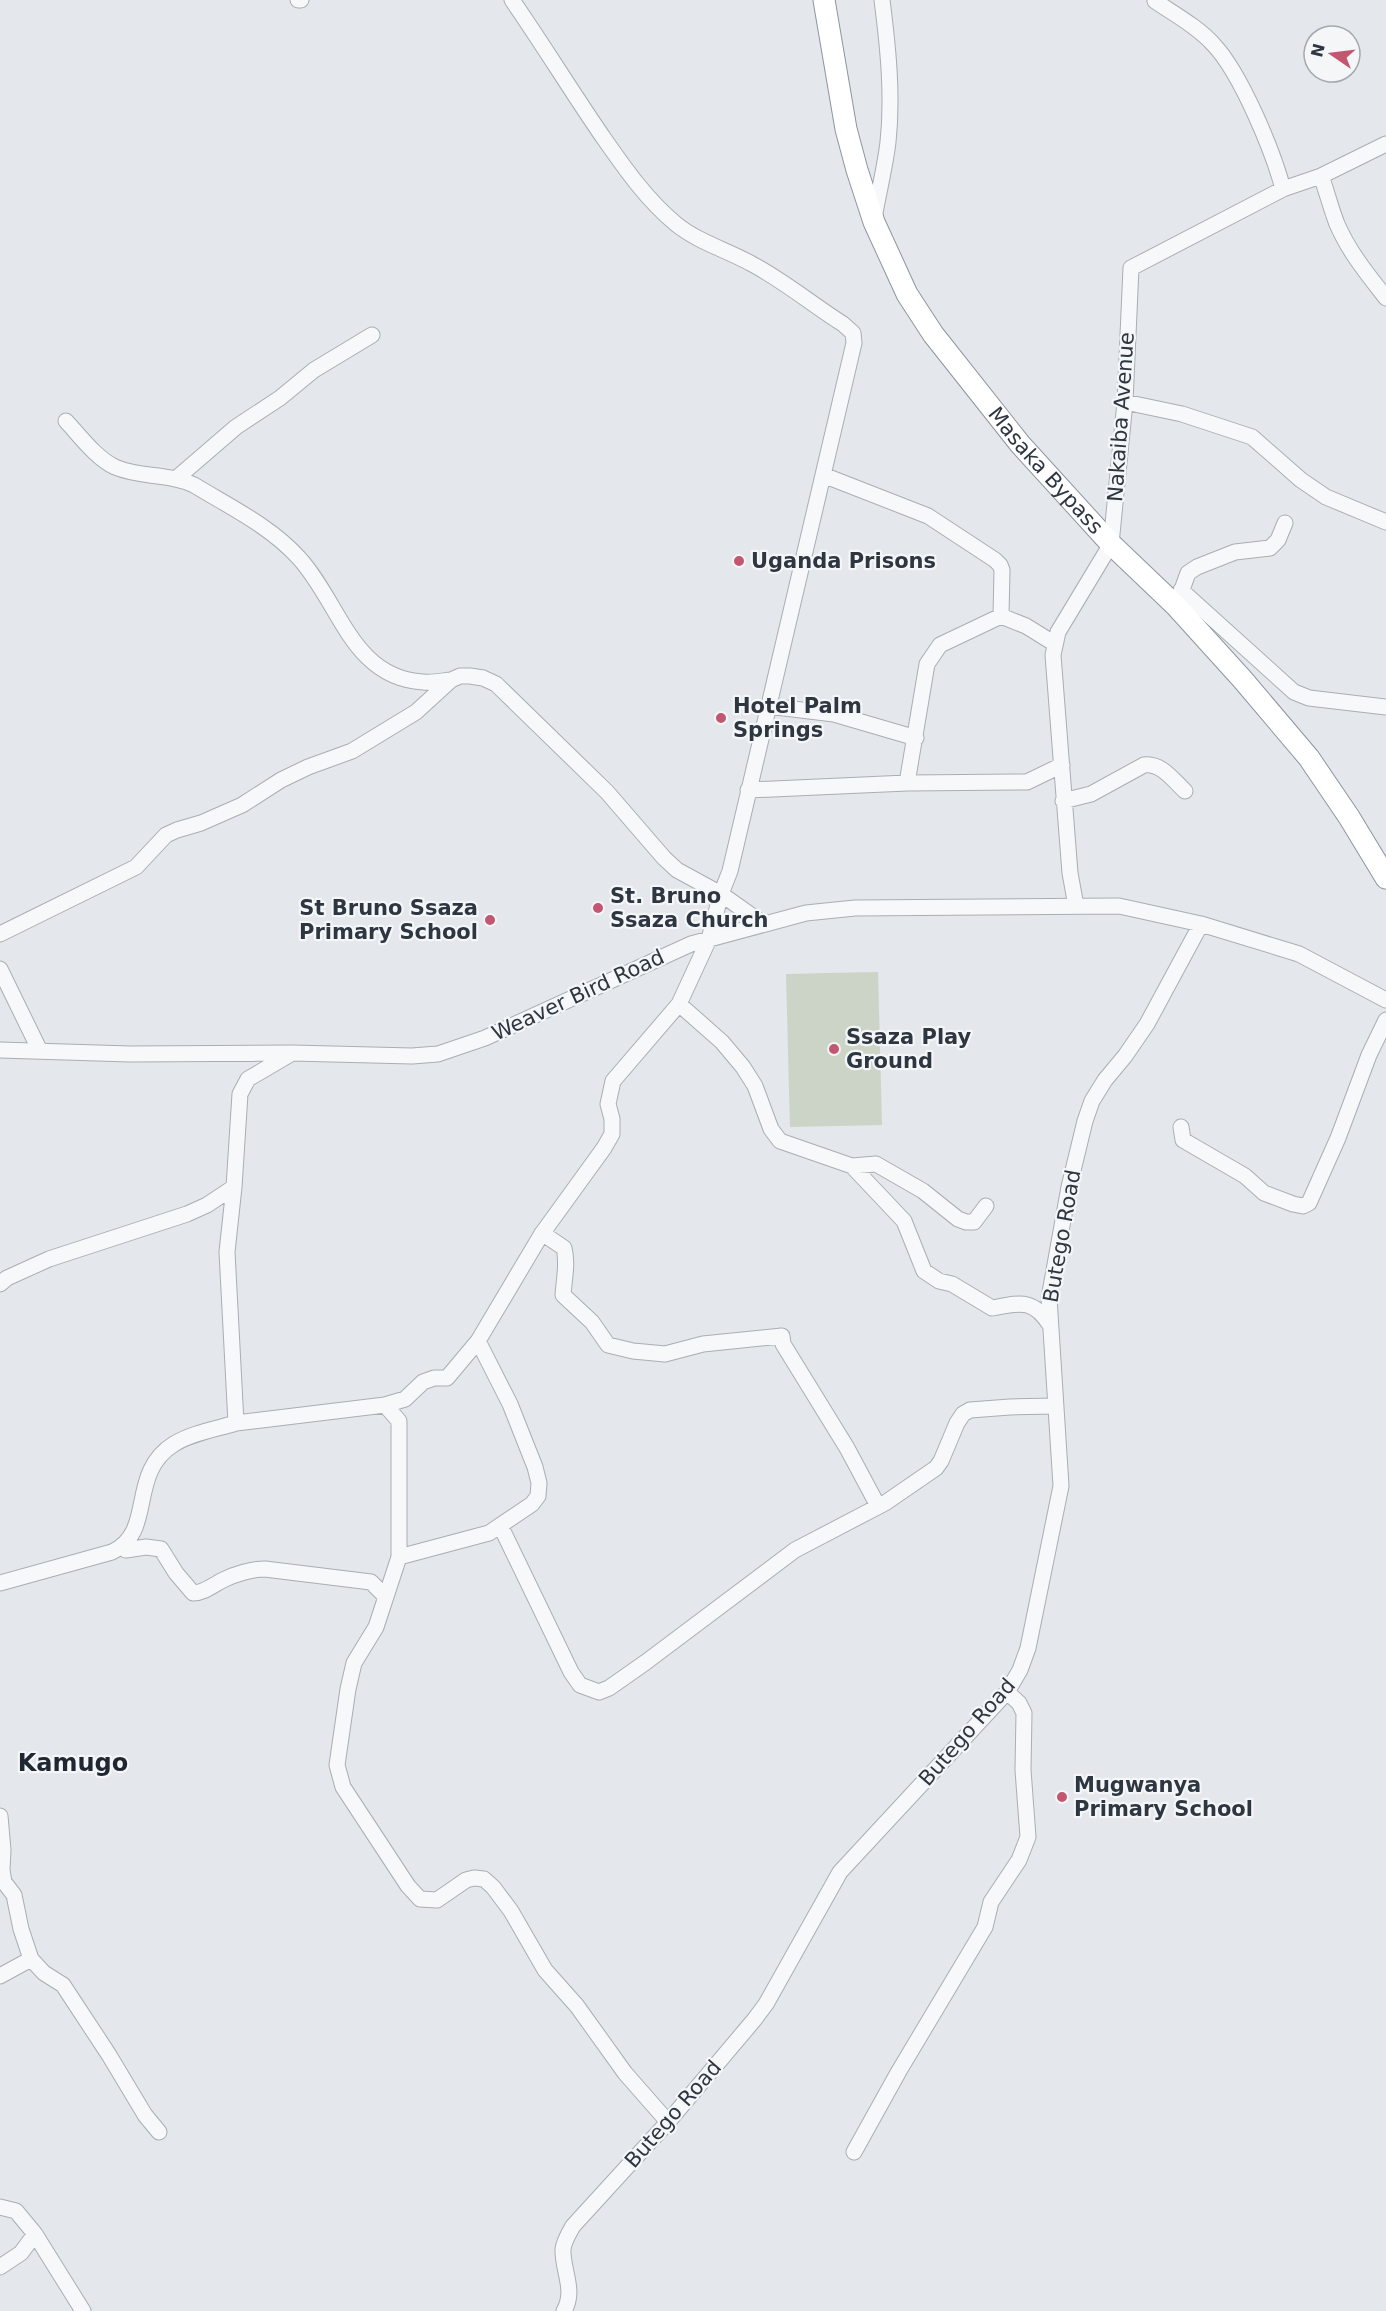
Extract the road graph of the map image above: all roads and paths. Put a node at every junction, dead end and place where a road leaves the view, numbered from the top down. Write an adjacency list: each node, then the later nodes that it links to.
1 (512, 0): 13 (street)
2 (824, 0): 8 (highway, Masaka Bypass)
3 (882, 0): 8 (street)
4 (1155, 1): 7 (street)
5 (1386, 144): 6 (street, Nakaiba Avenue)
6 (1322, 176): 7 (street, Nakaiba Avenue); 9 (street)
7 (1283, 189): 11 (street, Nakaiba Avenue)
8 (874, 222): 17 (highway, Masaka Bypass)
9 (1386, 298)
10 (372, 335): 14 (street)
11 (1125, 402): 15 (street); 17 (street, Nakaiba Avenue)
12 (66, 421): 14 (street)
13 (823, 475): 19 (street); 22 (street)
14 (178, 477): 21 (street)
15 (1386, 522)
16 (1285, 523): 18 (street)
17 (1111, 544): 18 (highway, Masaka Bypass); 20 (street, Nakaiba Avenue)
18 (1179, 598): 23 (street); 30 (highway, Masaka Bypass)
19 (1001, 616): 20 (street); 24 (street)
20 (1055, 644): 25 (street, Nakaiba Avenue)
21 (451, 680): 31 (street); 35 (street)
22 (768, 706): 24 (street); 27 (street)
23 (1386, 706)
24 (916, 738): 26 (street)
25 (1062, 765): 26 (street); 29 (street, Nakaiba Avenue)
26 (907, 783): 27 (street)
27 (748, 790): 31 (street)
28 (1185, 791): 29 (street)
29 (1063, 801): 32 (street, Nakaiba Avenue)
30 (1386, 878)
31 (721, 894): 33 (street); 36 (street)
32 (1076, 906): 33 (street, Weaver Bird Road); 34 (street, Weaver Bird Road)
33 (762, 923): 36 (street, Weaver Bird Road)
34 (1201, 924): 38 (street, Weaver Bird Road); 50 (street, Butego Road)
35 (0, 934)
36 (709, 939): 39 (street); 43 (street, Weaver Bird Road)
37 (0, 969): 42 (street)
38 (1386, 999)
39 (679, 1004): 45 (street); 48 (street)
40 (1386, 1020): 44 (street)
41 (0, 1050): 42 (street, Weaver Bird Road)
42 (40, 1051): 43 (street, Weaver Bird Road)
43 (292, 1053): 46 (street)
44 (1181, 1127)
45 (852, 1166): 47 (street); 50 (street)
46 (234, 1186): 49 (street); 56 (street)
47 (986, 1206)
48 (542, 1233): 51 (street); 57 (street)
49 (0, 1284)
50 (1050, 1325): 54 (street, Butego Road)
51 (478, 1341): 52 (street); 58 (street)
52 (405, 1399): 53 (street); 55 (street)
53 (385, 1405): 55 (street); 56 (street)
54 (1055, 1406): 57 (street); 65 (street, Butego Road)
55 (399, 1421): 60 (street)
56 (236, 1423): 59 (street)
57 (879, 1506): 58 (street)
58 (501, 1527): 60 (street)
59 (124, 1547): 62 (street); 63 (street)
60 (399, 1557): 61 (street)
61 (394, 1574): 63 (street); 64 (street)
62 (0, 1582)
63 (371, 1582): 64 (street)
64 (386, 1597): 69 (street)
65 (1007, 1692): 69 (street, Butego Road); 71 (street)
66 (0, 1816): 67 (street)
67 (31, 1959): 68 (street); 70 (street)
68 (0, 1976)
69 (668, 2122): 76 (street, Butego Road)
70 (159, 2132)
71 (854, 2152)
72 (0, 2207): 73 (street)
73 (35, 2234): 74 (street); 75 (street)
74 (0, 2267)
75 (82, 2311)
76 (564, 2311)

